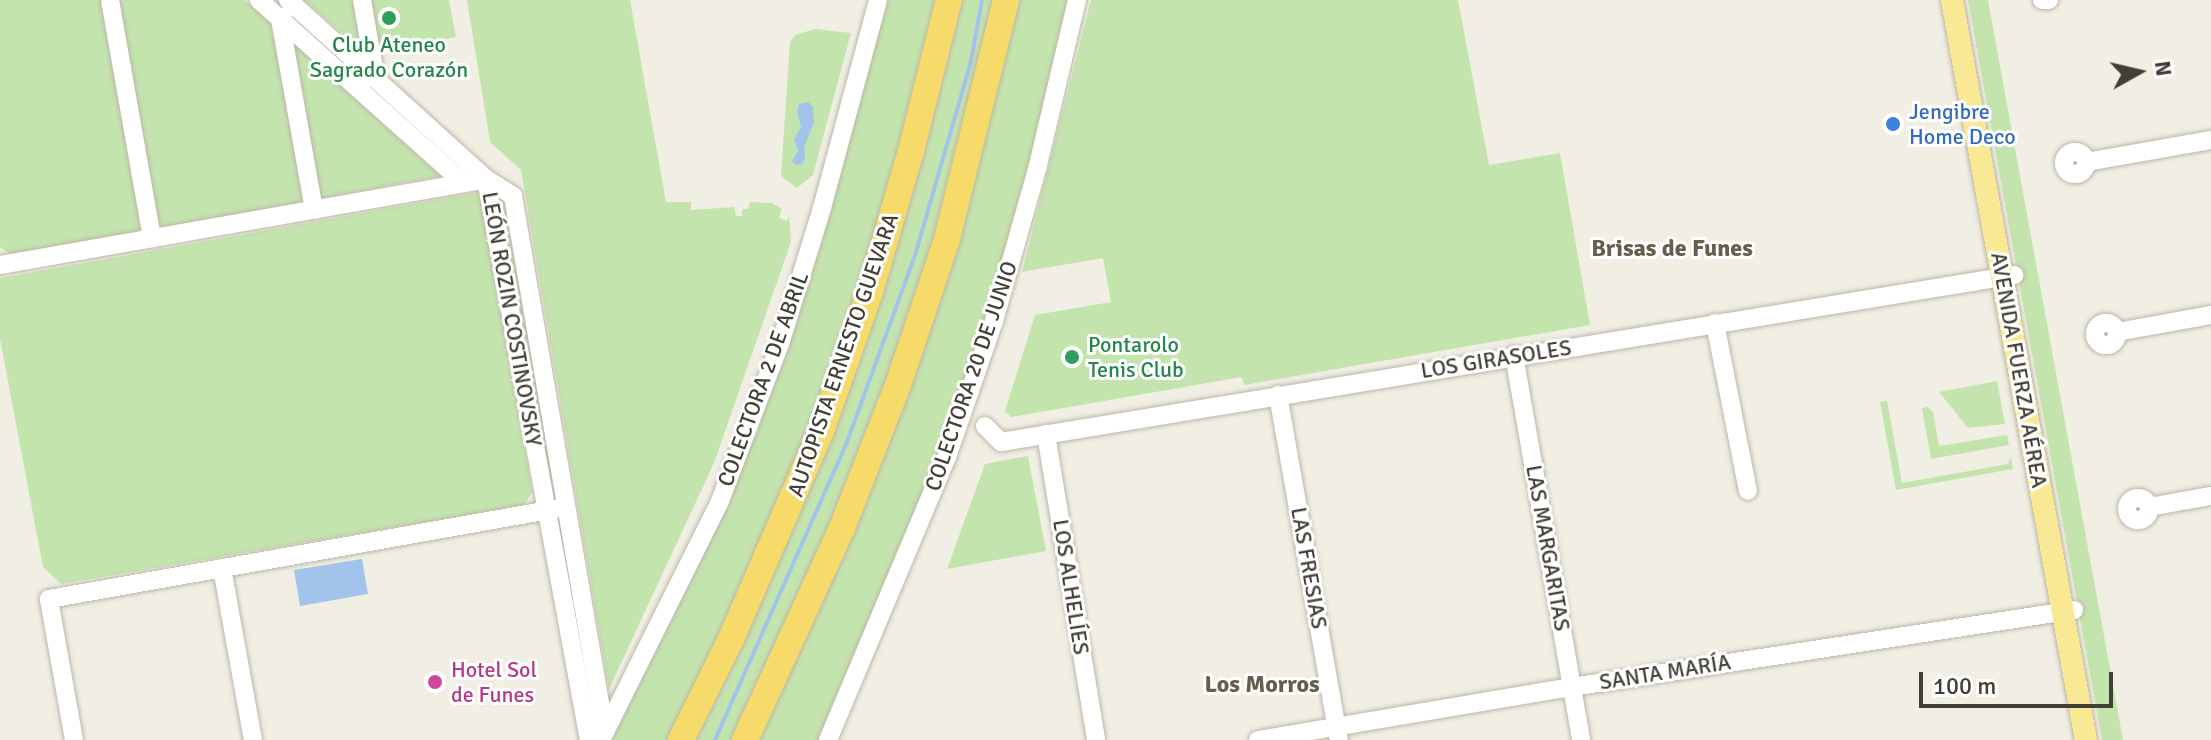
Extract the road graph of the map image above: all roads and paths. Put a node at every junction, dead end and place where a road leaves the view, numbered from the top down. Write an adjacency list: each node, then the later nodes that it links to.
1 (110, 0): 20 (street)
2 (259, 0): 13 (street)
3 (362, 0): 14 (street)
4 (878, 0): 39 (street, COLECTORA 2 DE ABRIL)
5 (949, 0): 42 (highway, AUTOPISTA ERNESTO GUEVARA)
6 (1006, 0): 43 (highway)
7 (1077, 0): 44 (street, COLECTORA 20 DE JUNIO)
8 (1952, 0): 22 (main road, AVENIDA FUERZA AÉREA)
9 (1964, 0): 22 (main road, AVENIDA FUERZA AÉREA)
10 (2042, 0): 11 (street)
11 (2049, 0)
12 (291, 3): 13 (street); 14 (street)
13 (280, 19): 14 (street); 19 (street)
14 (364, 81): 17 (street); 18 (street)
15 (2211, 140): 16 (street)
16 (2086, 162)
17 (486, 179): 18 (street); 32 (street, LEÓN ROZIN COSTINOVSKY); 34 (street, LEÓN ROZIN COSTINOVSKY)
18 (464, 183): 19 (street)
19 (314, 210): 20 (street)
20 (152, 238): 21 (street)
21 (0, 265)
22 (2008, 276): 24 (street, LOS GIRASOLES); 36 (main road, AVENIDA FUERZA AÉREA)
23 (2211, 315): 25 (street)
24 (1715, 323): 26 (street, LOS GIRASOLES); 30 (street)
25 (2117, 332)
26 (1514, 355): 27 (street, LOS GIRASOLES); 37 (street, LAS MARGARITAS)
27 (1278, 395): 29 (street, LOS GIRASOLES); 38 (street, LAS FRESIAS)
28 (985, 426): 29 (street, LOS GIRASOLES)
29 (1046, 434): 45 (street, LOS ALHELÍES)
30 (1748, 491)
31 (2211, 496): 33 (street)
32 (566, 507): 34 (street); 39 (street, LEÓN ROZIN COSTINOVSKY)
33 (2149, 507)
34 (547, 510): 35 (street); 39 (street, LEÓN ROZIN COSTINOVSKY)
35 (222, 568): 40 (street); 41 (street)
36 (2068, 611): 37 (street, SANTA MARÍA); 48 (main road, AVENIDA FUERZA AÉREA); 49 (main road, AVENIDA FUERZA AÉREA)
37 (1572, 687): 38 (street, SANTA MARÍA); 47 (street, LAS MARGARITAS)
38 (1338, 733): 46 (street, SANTA MARÍA)
39 (598, 737)
40 (74, 740)
41 (253, 740)
42 (681, 740)
43 (745, 740)
44 (828, 740)
45 (1096, 740)
46 (1258, 740)
47 (1581, 740)
48 (2086, 740)
49 (2098, 740)

